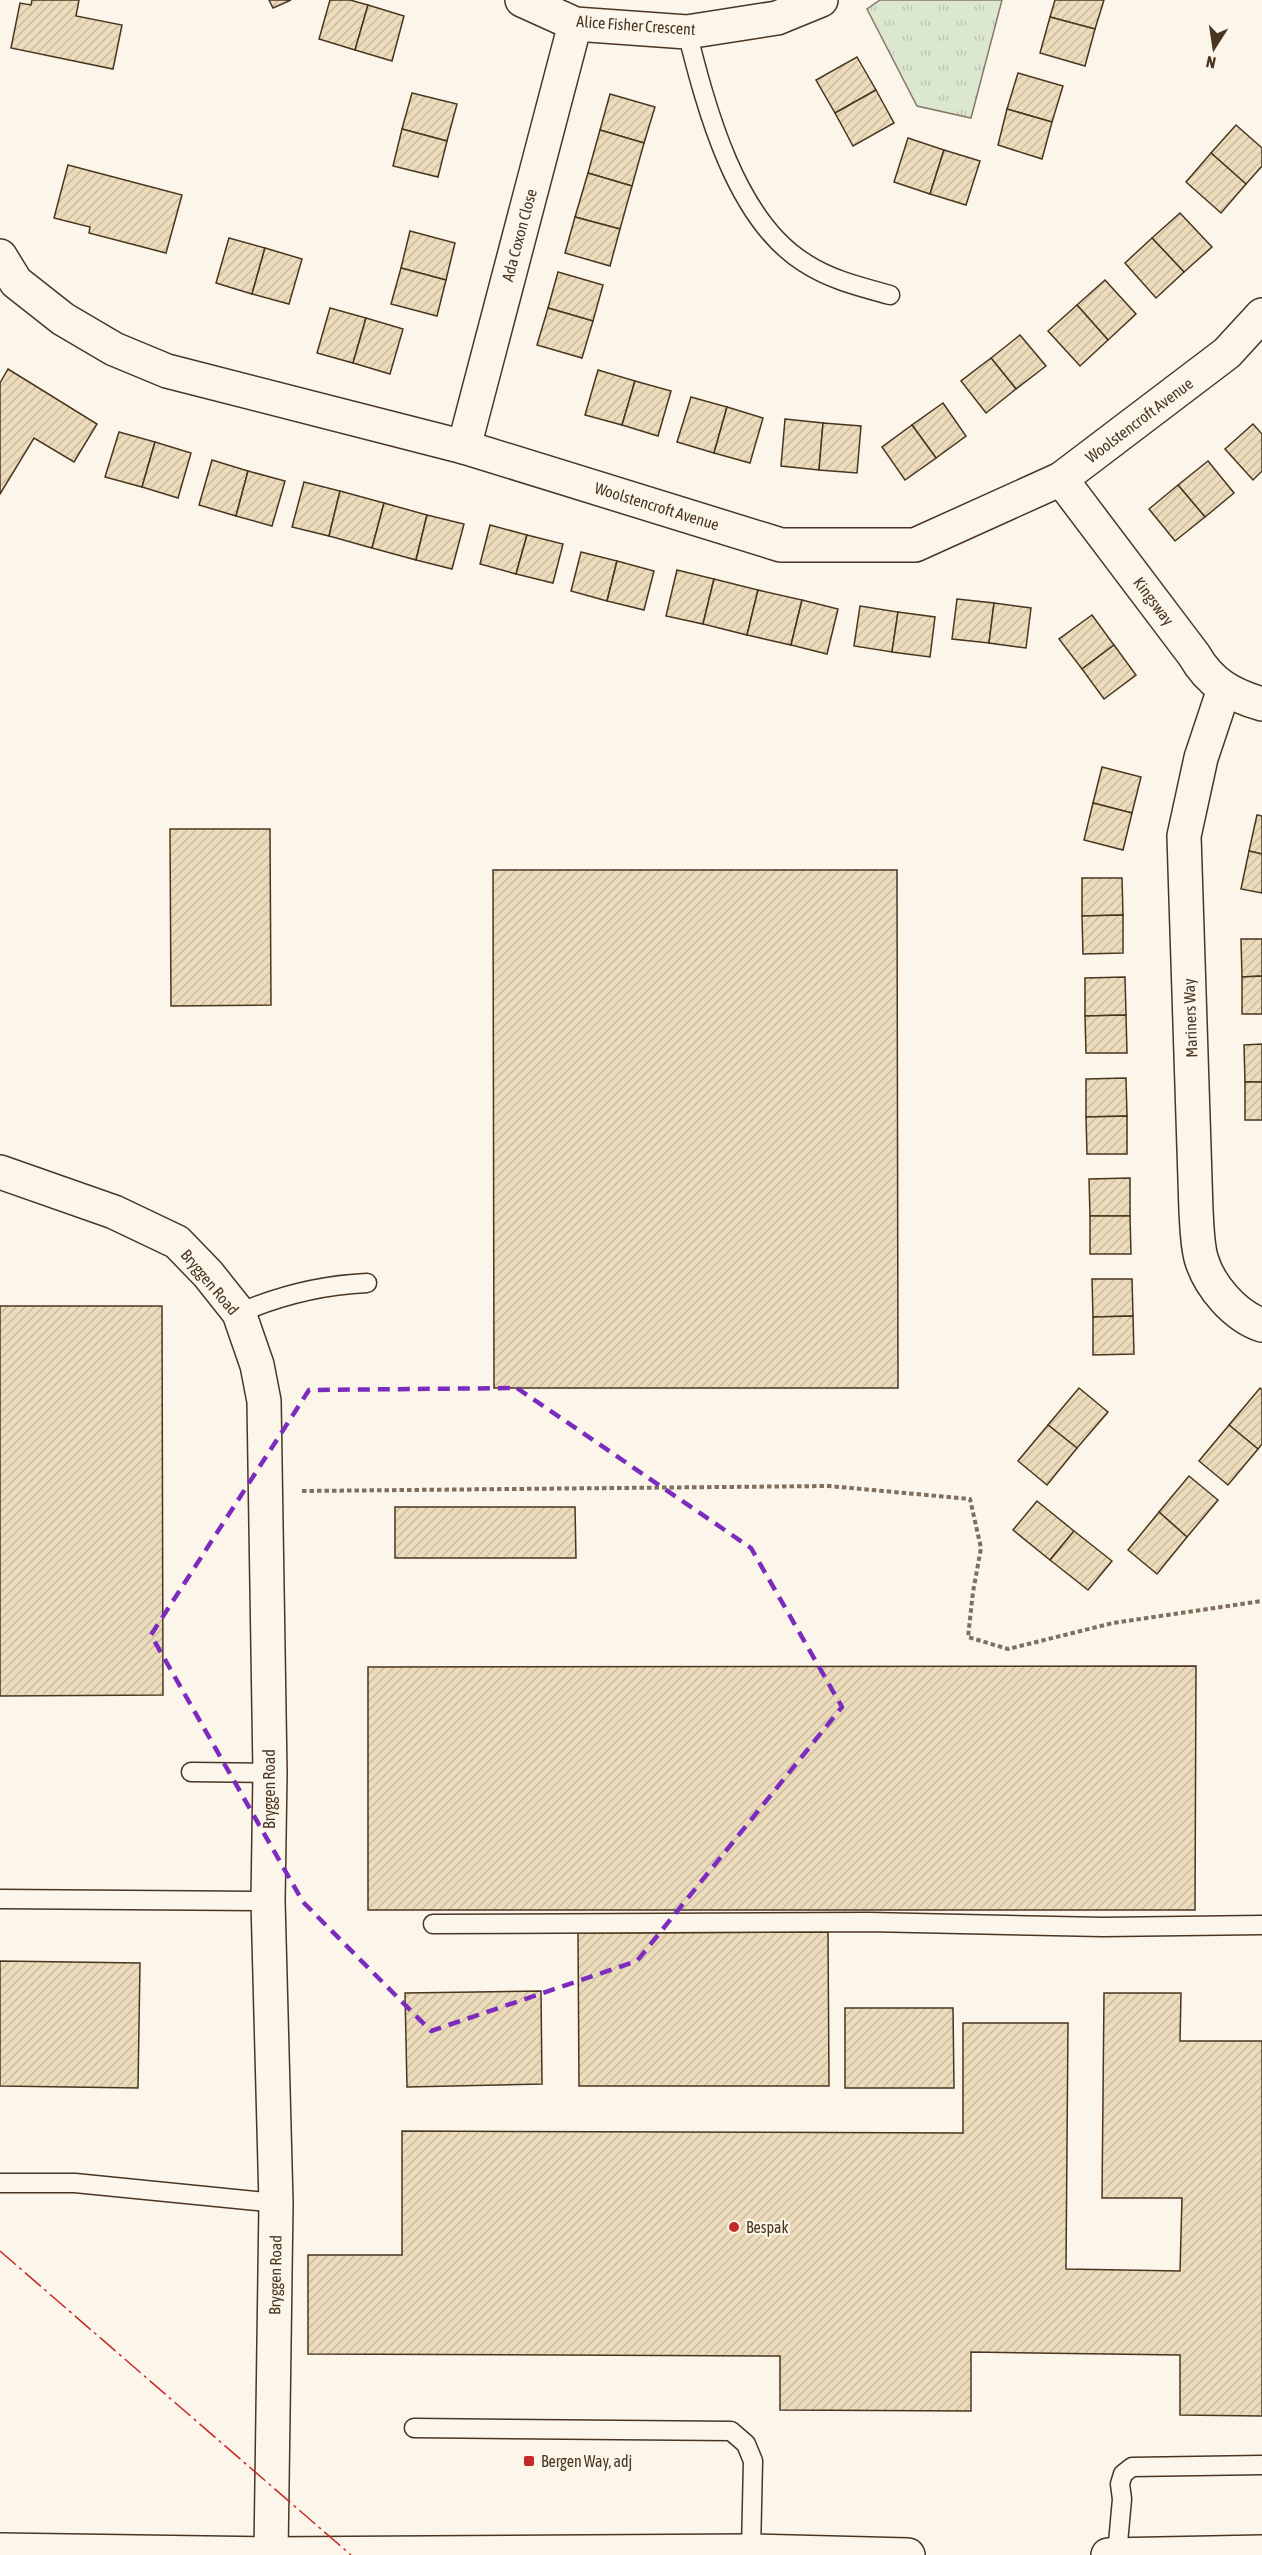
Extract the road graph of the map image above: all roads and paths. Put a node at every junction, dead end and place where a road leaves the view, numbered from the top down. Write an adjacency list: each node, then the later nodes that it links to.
1 (522, 0): 3 (street, Alice Fisher Crescent)
2 (822, 0): 4 (street, Alice Fisher Crescent)
3 (575, 24): 4 (street, Alice Fisher Crescent); 8 (street, Ada Coxon Close)
4 (687, 32): 6 (lane)
5 (5, 279): 8 (street, Woolstencroft Avenue)
6 (890, 296)
7 (1262, 315): 9 (street, Woolstencroft Avenue)
8 (464, 447): 9 (street, Woolstencroft Avenue)
9 (1061, 478): 10 (street, Kingsway)
10 (1224, 689): 11 (street, Kingsway); 15 (street, Mariners Way)
11 (1262, 704)
12 (0, 1172): 14 (street, Bryggen Road)
13 (367, 1283): 14 (lane)
14 (239, 1313): 16 (street, Bryggen Road)
15 (1262, 1325)
16 (265, 1491): 17 (path); 19 (street, Bryggen Road)
17 (1262, 1601)
18 (191, 1772): 19 (lane)
19 (270, 1773): 21 (street, Bryggen Road)
20 (0, 1899): 21 (lane)
21 (268, 1901): 25 (street, Bryggen Road)
22 (433, 1924): 23 (lane)
23 (1262, 1925)
24 (0, 2183): 25 (lane)
25 (276, 2203): 31 (street, Bryggen Road)
26 (414, 2428): 29 (lane)
27 (1262, 2465): 33 (lane)
28 (0, 2550): 31 (street)
29 (751, 2551): 32 (street); 34 (street)
30 (1262, 2552): 33 (street)
31 (271, 2554): 32 (street)
32 (413, 2554)
33 (1112, 2554)
34 (908, 2555)

